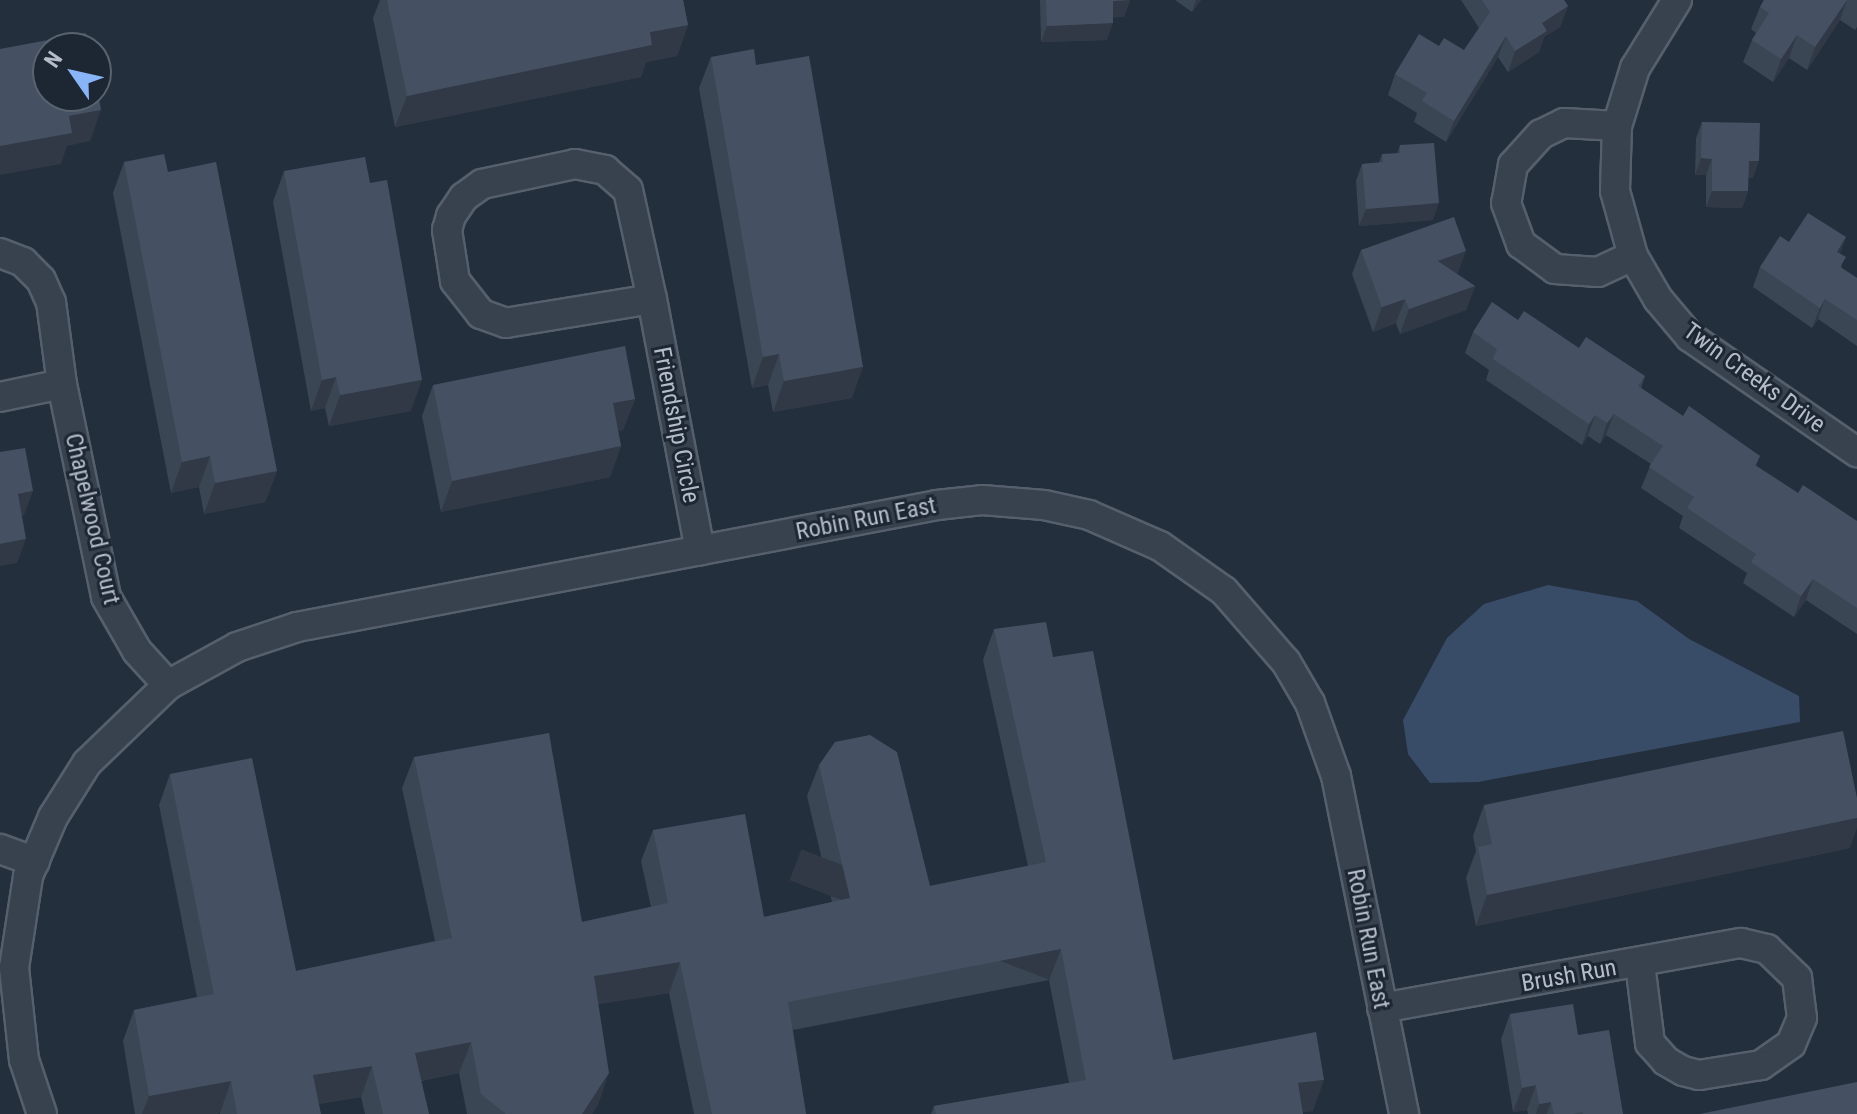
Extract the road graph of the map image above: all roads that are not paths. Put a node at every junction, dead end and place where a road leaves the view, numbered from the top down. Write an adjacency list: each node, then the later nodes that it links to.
1 (1677, 0): 2 (street, Twin Creeks Drive)
2 (1617, 126): 4 (street, Twin Creeks Drive); 4 (street)
3 (0, 253): 6 (street, Chapelwood Court)
4 (1633, 256): 8 (street, Twin Creeks Drive)
5 (652, 299): 5 (street, Friendship Circle); 9 (street, Friendship Circle)
6 (62, 384): 7 (street); 10 (street, Chapelwood Court)
7 (0, 397)
8 (1857, 452)
9 (700, 550): 10 (street, Robin Run East); 14 (street, Robin Run East)
10 (168, 685): 12 (street, Robin Run East)
11 (0, 849): 12 (street)
12 (35, 862): 15 (street, Robin Run East)
13 (1640, 964): 13 (street, Brush Run); 14 (street, Brush Run)
14 (1382, 1008): 16 (street, Robin Run East)
15 (42, 1114)
16 (1404, 1114)

